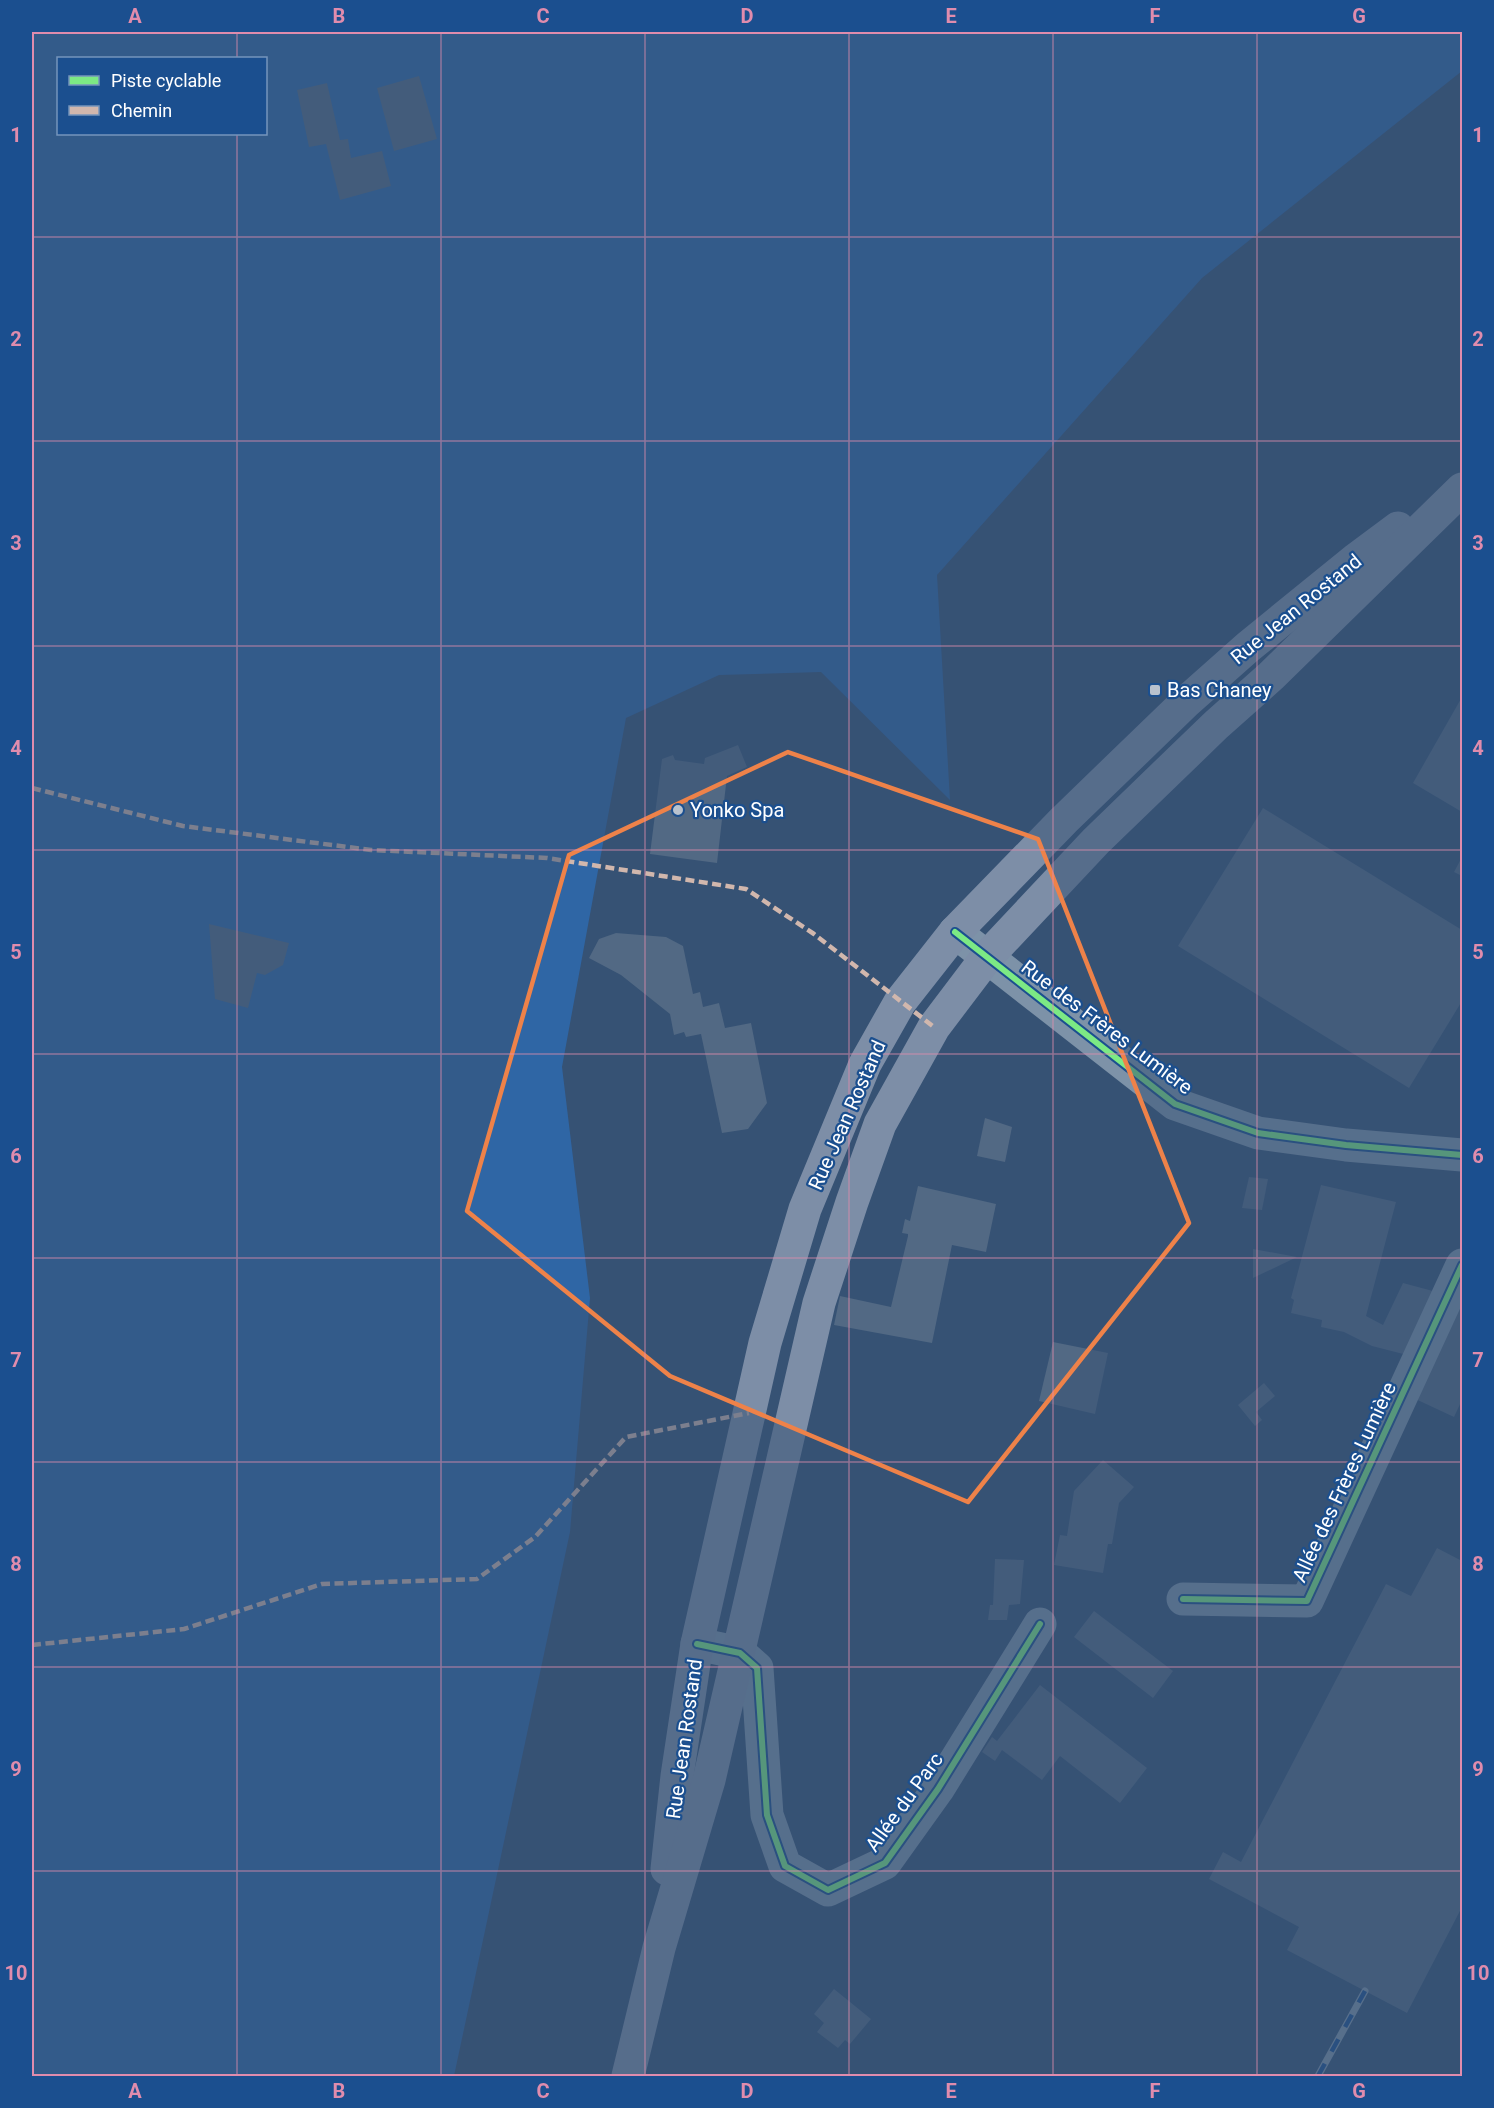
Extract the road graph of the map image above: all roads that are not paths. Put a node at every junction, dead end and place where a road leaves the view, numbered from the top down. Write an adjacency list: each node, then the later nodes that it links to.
1 (1462, 481): 3 (main road, Rue Jean Rostand)
2 (1462, 489): 4 (main road, Rue Jean Rostand)
3 (955, 932): 4 (street, Rue des Frères Lumière); 9 (main road, Rue Jean Rostand)
4 (987, 957): 5 (street, Rue des Frères Lumière); 10 (main road, Rue Jean Rostand)
5 (1462, 1155)
6 (1462, 1265): 7 (street, Allée des Frères Lumière)
7 (1183, 1599)
8 (1040, 1624): 10 (street, Allée du Parc)
9 (697, 1644): 10 (street); 11 (main road, Rue Jean Rostand)
10 (748, 1660): 11 (main road, Rue Jean Rostand)
11 (659, 1948): 12 (main road, Rue Jean Rostand)
12 (628, 2076)

